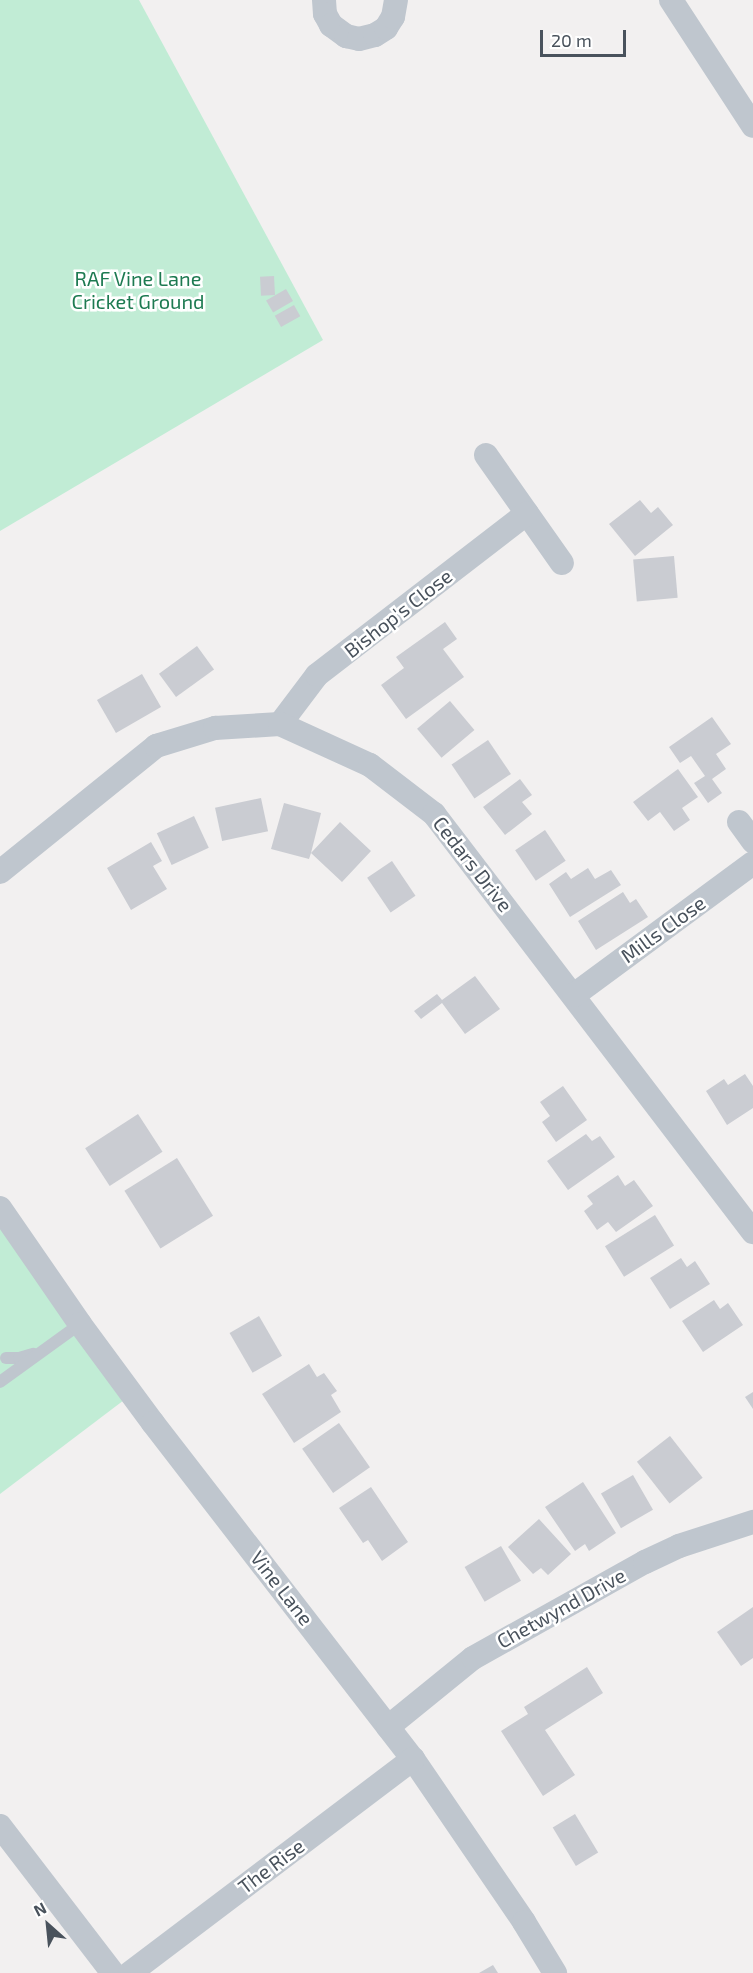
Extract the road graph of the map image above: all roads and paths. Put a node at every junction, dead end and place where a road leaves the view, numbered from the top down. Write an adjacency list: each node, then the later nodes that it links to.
1 (324, 0): 2 (street)
2 (396, 0)
3 (671, 0): 4 (street)
4 (753, 126)
5 (486, 455): 6 (street)
6 (527, 513): 7 (street); 8 (street, Bishop's Close)
7 (562, 563)
8 (280, 724): 12 (street, Cedars Drive); 13 (street, Cedars Drive)
9 (739, 822): 10 (street)
10 (753, 841)
11 (753, 863): 13 (street, Mills Close)
12 (0, 872)
13 (574, 994): 15 (street, Cedars Drive)
14 (0, 1208): 16 (street, Vine Lane)
15 (753, 1232)
16 (80, 1324): 17 (lane); 21 (street, Vine Lane)
17 (42, 1351): 18 (lane); 19 (lane)
18 (6, 1358)
19 (0, 1382)
20 (753, 1522): 21 (street, Chetwynd Drive)
21 (388, 1727): 22 (street, Vine Lane)
22 (413, 1760): 25 (street, The Rise); 26 (street, Vine Lane)
23 (0, 1827): 24 (street)
24 (113, 1973)
25 (129, 1973)
26 (555, 1973)

